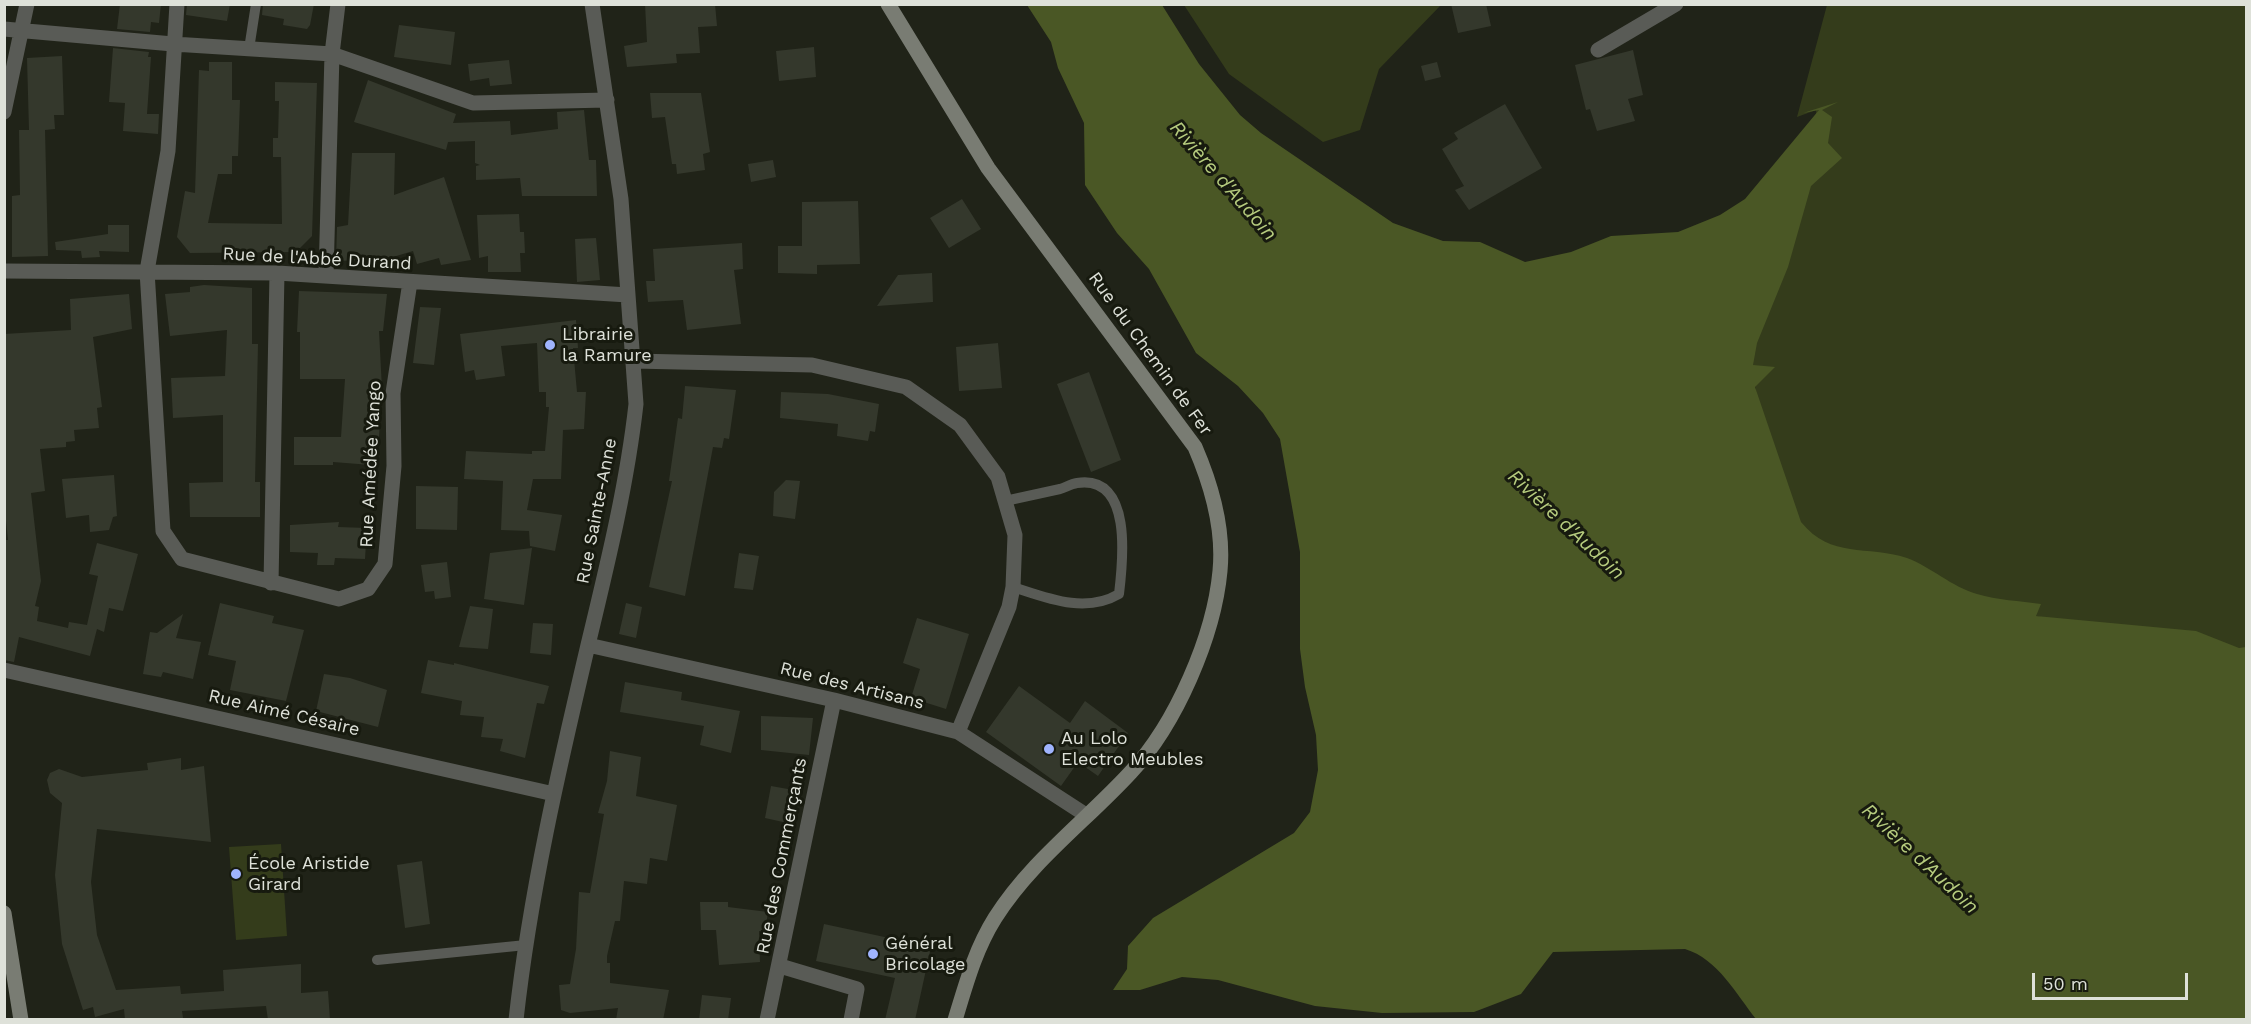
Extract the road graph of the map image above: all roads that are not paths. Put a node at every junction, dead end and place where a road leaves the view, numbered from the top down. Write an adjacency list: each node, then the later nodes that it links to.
1 (27, 4): 8 (street)
2 (177, 4): 10 (street, Rue Amédée Yango)
3 (256, 4): 11 (lane)
4 (338, 4): 13 (street)
5 (592, 4): 14 (street, Rue Sainte-Anne)
6 (888, 4): 31 (main road, Rue du Chemin de Fer)
7 (1676, 4): 12 (street)
8 (21, 28): 9 (street); 10 (street); 15 (street)
9 (4, 29)
10 (173, 44): 11 (street); 17 (street, Rue Amédée Yango)
11 (249, 49): 13 (street)
12 (1598, 50)
13 (332, 54): 14 (street); 19 (street)
14 (607, 100): 21 (street, Rue Sainte-Anne)
15 (4, 112)
16 (4, 271): 17 (street, Rue de l'Abbé Durand)
17 (147, 271): 18 (street, Rue de l'Abbé Durand); 24 (street, Rue Amédée Yango)
18 (277, 273): 19 (street, Rue de l'Abbé Durand); 24 (street)
19 (326, 276): 20 (street, Rue de l'Abbé Durand)
20 (410, 282): 21 (street, Rue de l'Abbé Durand); 24 (street, Rue Amédée Yango)
21 (628, 295): 22 (street, Rue Sainte-Anne)
22 (634, 361): 23 (street); 26 (street, Rue Sainte-Anne)
23 (1005, 501): 25 (street); 25 (lane)
24 (271, 583)
25 (1013, 587): 29 (street)
26 (588, 645): 28 (street, Rue des Artisans); 30 (street, Rue Sainte-Anne)
27 (4, 670): 30 (street, Rue Aimé Césaire)
28 (834, 700): 29 (street, Rue des Artisans); 36 (street, Rue des Commerçants)
29 (958, 732): 31 (street, Rue des Artisans)
30 (554, 794): 33 (street, Rue Sainte-Anne)
31 (1086, 815): 43 (main road, Rue du Chemin de Fer)
32 (4, 913): 35 (main road)
33 (525, 945): 34 (lane); 40 (street, Rue Sainte-Anne)
34 (376, 960)
35 (8, 964): 37 (main road)
36 (780, 966): 41 (street, Rue des Commerçants); 42 (street)
37 (19, 1003): 38 (street); 39 (main road)
38 (12, 1020)
39 (21, 1020)
40 (516, 1020)
41 (767, 1020)
42 (851, 1020)
43 (955, 1020)

